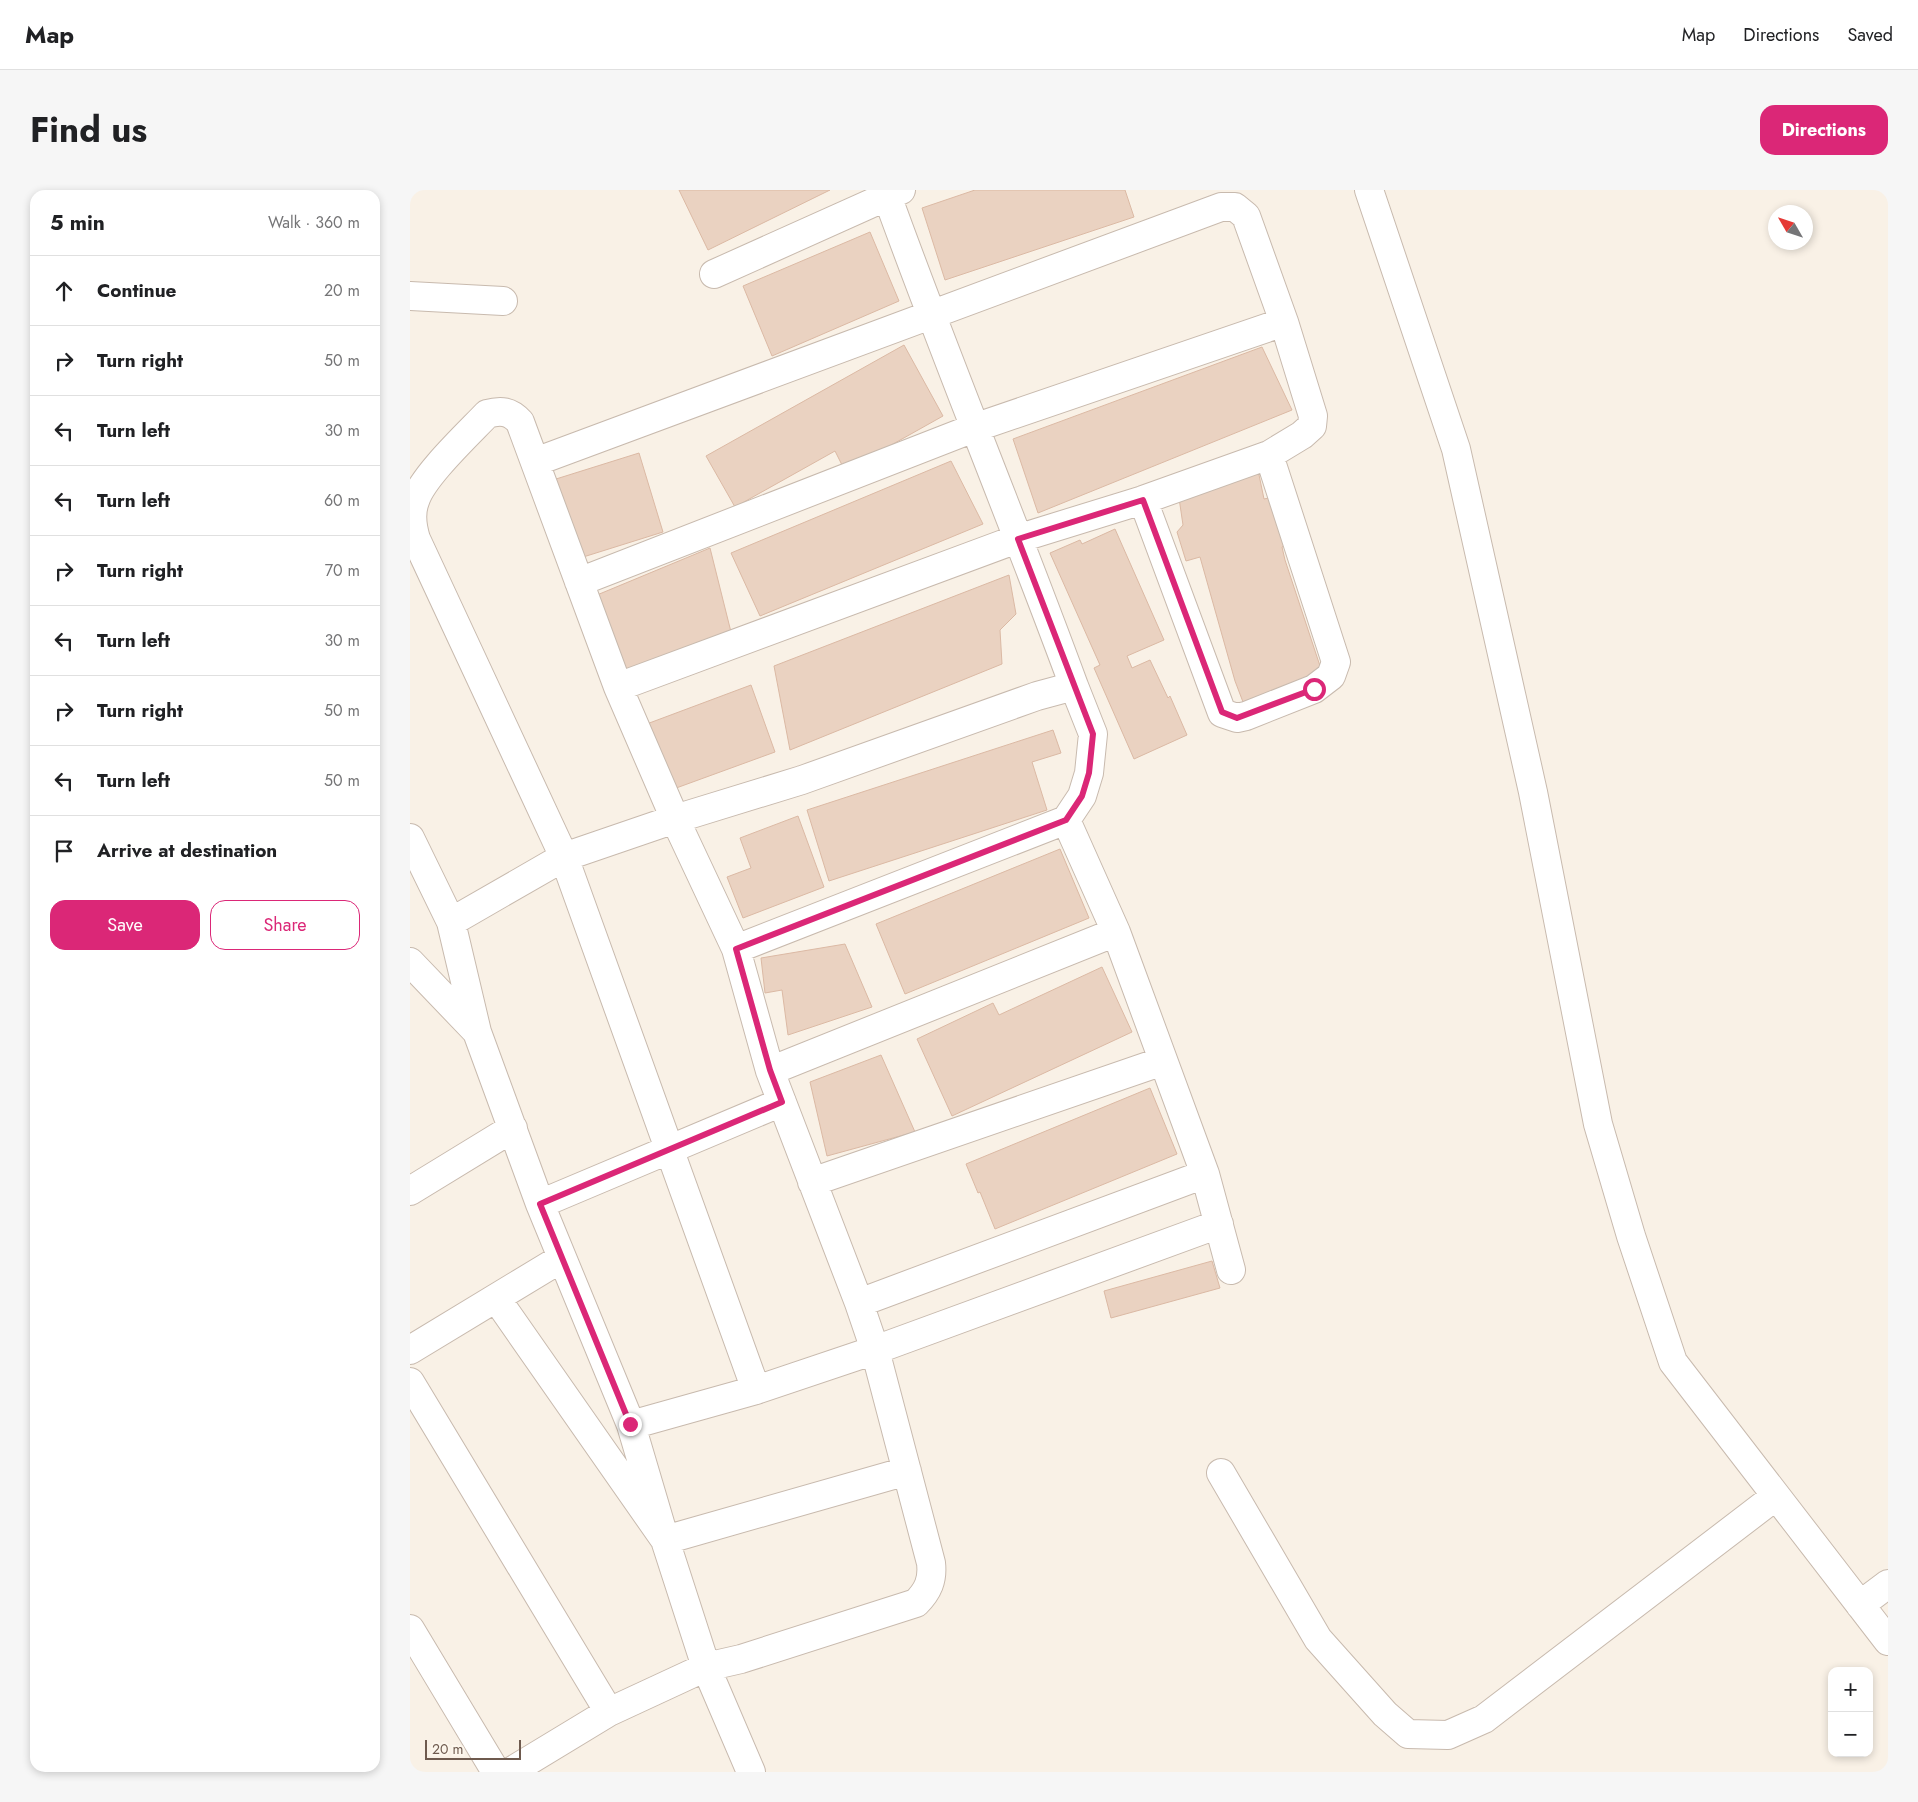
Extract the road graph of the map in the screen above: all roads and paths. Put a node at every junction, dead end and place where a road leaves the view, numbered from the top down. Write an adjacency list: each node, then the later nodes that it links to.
1 (1369, 190): 46 (street)
2 (891, 192): 3 (street); 6 (street)
3 (714, 274)
4 (410, 296): 5 (street)
5 (503, 301)
6 (930, 316): 7 (street); 8 (street); 10 (street)
7 (1284, 322): 8 (street); 9 (street)
8 (974, 428): 12 (street); 13 (street)
9 (1269, 455): 11 (street); 11 (street)
10 (535, 462): 13 (street); 19 (street)
11 (1143, 500): 12 (street)
12 (1018, 539): 14 (street); 15 (street)
13 (579, 582): 15 (street)
14 (1074, 686): 16 (street); 17 (street)
15 (618, 687): 16 (street)
16 (675, 819): 19 (street); 22 (street)
17 (1066, 820): 21 (street); 22 (street)
18 (410, 838): 20 (street)
19 (564, 857): 20 (street); 29 (street)
20 (451, 922): 24 (street)
21 (1116, 932): 25 (street); 26 (street)
22 (736, 949): 26 (street)
23 (410, 962): 24 (street)
24 (477, 1032): 28 (street)
25 (1163, 1061): 30 (street); 31 (street)
26 (770, 1070): 27 (street)
27 (782, 1102): 29 (street); 31 (street)
28 (513, 1128): 32 (street); 33 (street)
29 (668, 1149): 33 (street); 42 (street)
30 (1205, 1174): 34 (street); 38 (street)
31 (812, 1182): 38 (street)
32 (410, 1191)
33 (540, 1204): 35 (street)
34 (1219, 1224): 36 (street); 40 (street)
35 (562, 1258): 37 (street); 43 (street)
36 (1231, 1270)
37 (496, 1298): 39 (street); 47 (street)
38 (859, 1303): 40 (street)
39 (410, 1350)
40 (875, 1350): 42 (street); 44 (street)
41 (410, 1382): 53 (street)
42 (756, 1390): 43 (street)
43 (630, 1424): 47 (street)
44 (907, 1471): 47 (street); 52 (street)
45 (1221, 1473): 46 (street)
46 (1776, 1496): 49 (street)
47 (665, 1540): 52 (street)
48 (1888, 1584): 49 (street)
49 (1860, 1605): 51 (street)
50 (410, 1630): 54 (street)
51 (1888, 1641)
52 (706, 1667): 53 (street); 56 (street)
53 (609, 1712): 55 (street)
54 (496, 1772)
55 (510, 1772)
56 (751, 1772)

